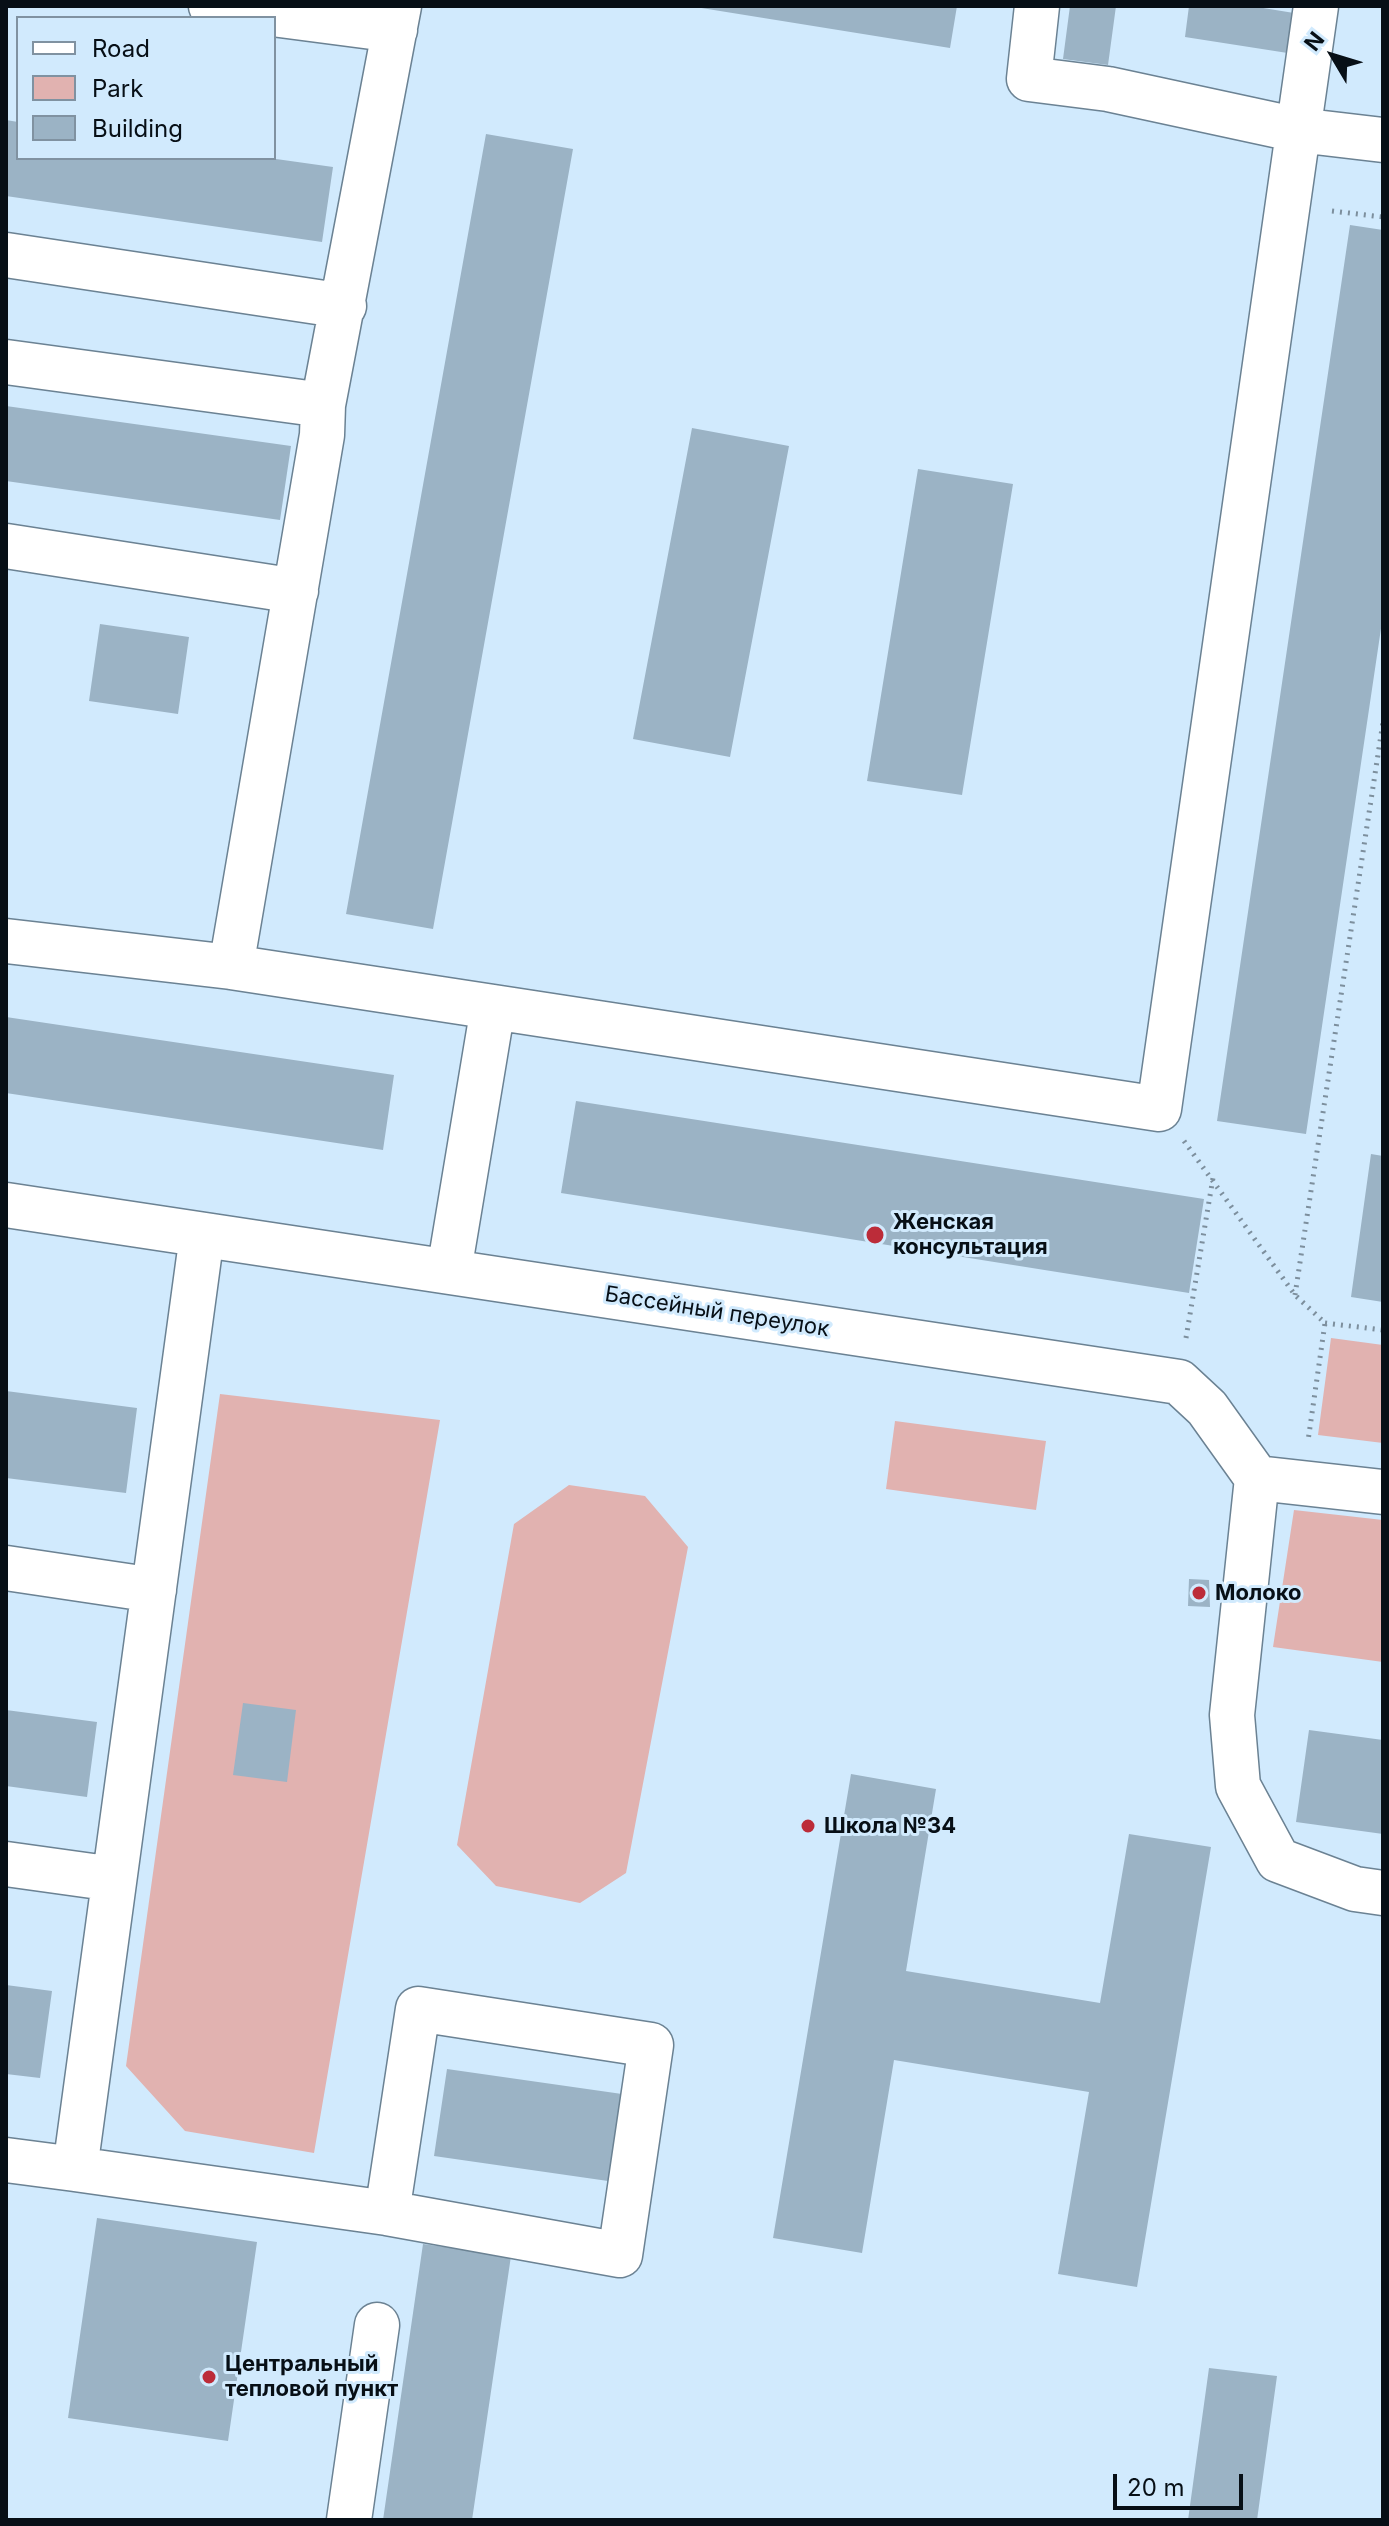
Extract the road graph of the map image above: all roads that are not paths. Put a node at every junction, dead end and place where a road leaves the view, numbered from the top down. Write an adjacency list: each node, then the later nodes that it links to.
1 (211, 6): 4 (street)
2 (1037, 6): 5 (street)
3 (1316, 6): 5 (street)
4 (397, 18): 8 (street)
5 (1298, 130): 6 (street); 15 (street)
6 (1383, 140)
7 (6, 255): 8 (street)
8 (344, 306): 10 (street)
9 (6, 362): 10 (street)
10 (323, 405): 12 (street)
11 (6, 546): 12 (street)
12 (296, 591): 14 (street)
13 (6, 941): 14 (street)
14 (231, 967): 15 (street)
15 (493, 1007): 18 (street)
16 (6, 1205): 17 (street, Бассейный переулок)
17 (202, 1235): 18 (street, Бассейный переулок); 22 (street)
18 (449, 1271): 19 (street, Бассейный переулок)
19 (1257, 1478): 20 (street); 25 (street)
20 (1383, 1492)
21 (6, 1568): 22 (street)
22 (154, 1590): 24 (street)
23 (6, 1864): 24 (street)
24 (114, 1879): 27 (street)
25 (1383, 1893)
26 (6, 2160): 27 (street)
27 (75, 2169): 28 (street)
28 (387, 2213): 28 (street)
29 (377, 2325): 30 (street)
30 (349, 2520)

